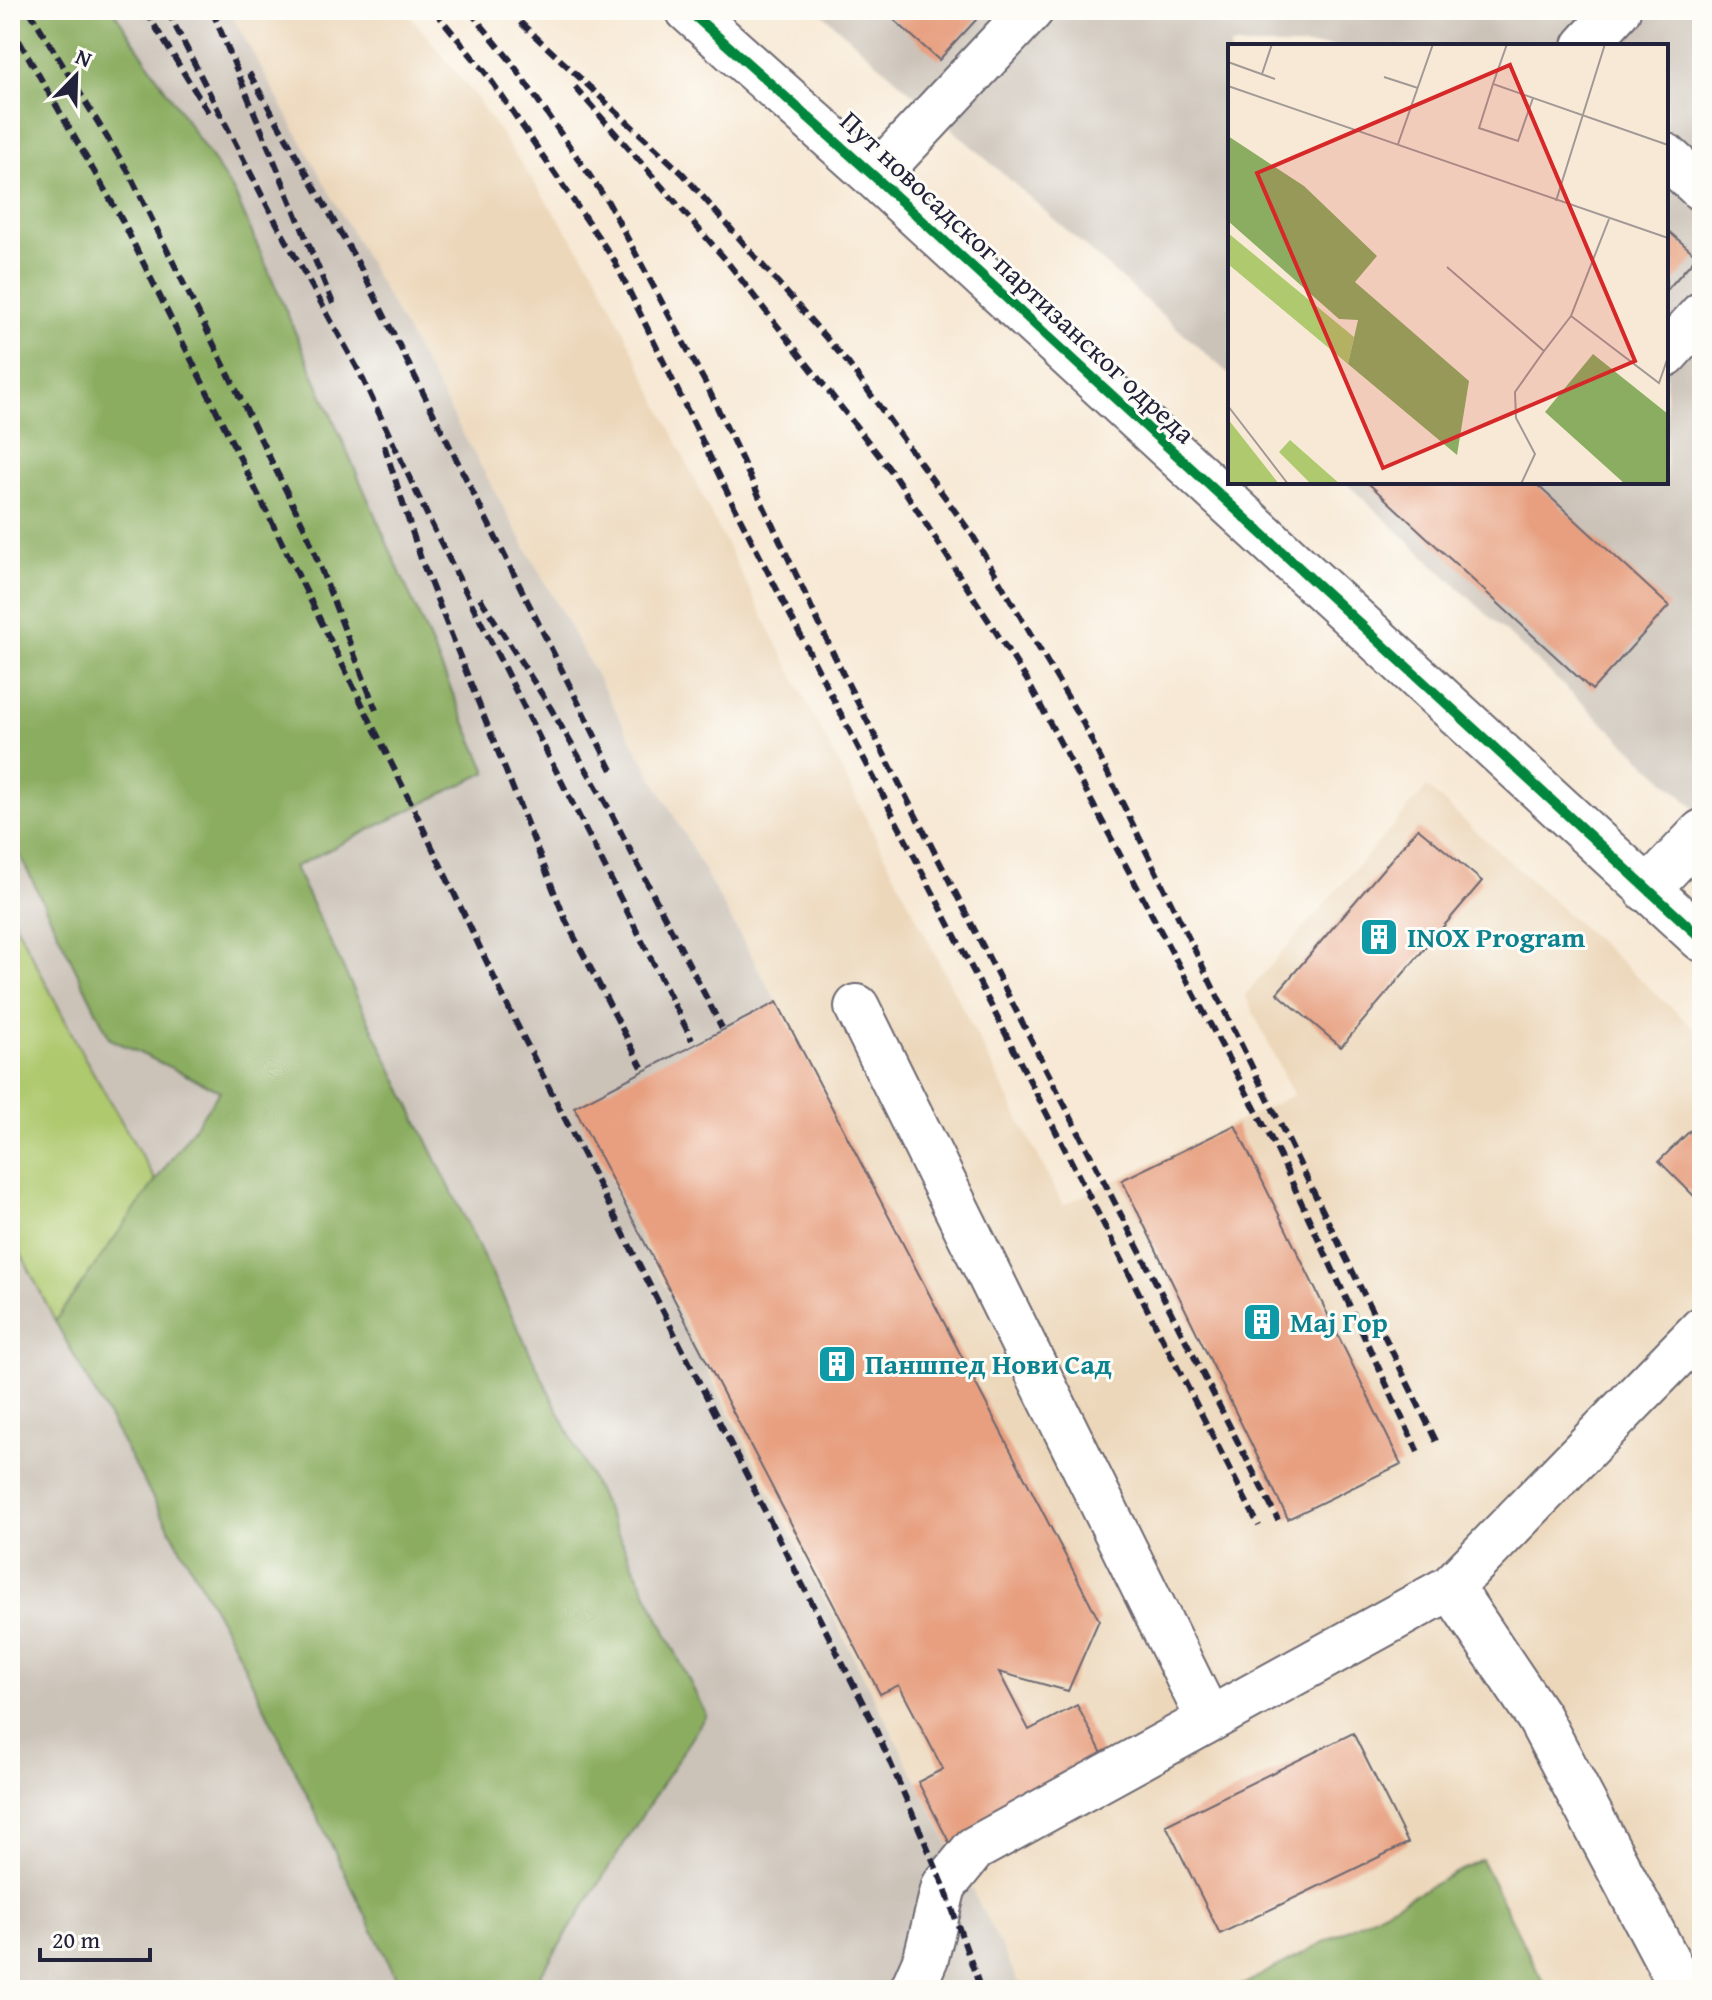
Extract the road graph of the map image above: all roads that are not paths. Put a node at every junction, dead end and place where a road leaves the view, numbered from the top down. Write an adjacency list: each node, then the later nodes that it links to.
1 (688, 10): 6 (street, Пут новосадског партизанског одреда)
2 (1031, 10): 6 (street)
3 (1618, 10): 4 (street)
4 (1587, 44)
5 (1668, 158): 7 (street)
6 (875, 177): 11 (street, Пут новосадског партизанског одреда)
7 (1702, 189)
8 (1702, 314): 9 (street)
9 (1668, 352)
10 (1702, 832): 11 (street)
11 (1647, 890): 12 (street, Пут новосадског партизанског одреда)
12 (1702, 939)
13 (857, 1007): 16 (street)
14 (1702, 1329): 15 (street)
15 (1451, 1587): 16 (street); 18 (street)
16 (1209, 1720): 17 (street)
17 (912, 1990)
18 (1683, 1990)

